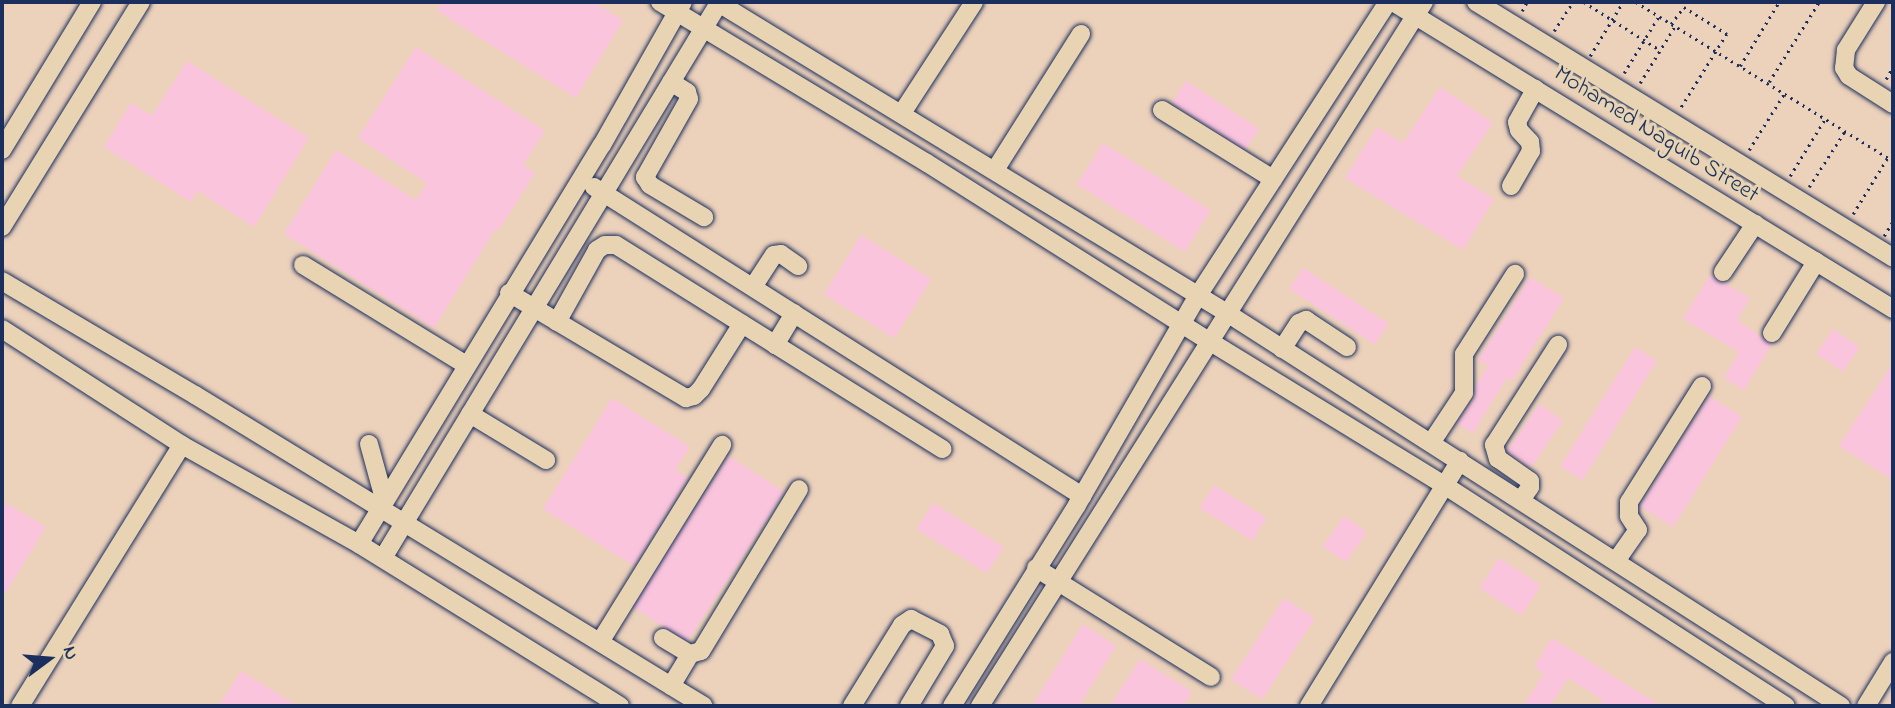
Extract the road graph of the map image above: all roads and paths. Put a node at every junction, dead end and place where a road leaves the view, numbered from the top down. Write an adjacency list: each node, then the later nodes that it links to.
1 (92, 2): 39 (street)
2 (141, 2): 53 (street)
3 (660, 2): 15 (street)
4 (718, 2): 20 (street); 35 (street)
5 (974, 2): 35 (street)
6 (1391, 2): 16 (street, Mohamed Naguib Street); 45 (street)
7 (1476, 2): 23 (street, Mohamed Naguib Street)
8 (1573, 2): 23 (path)
9 (1584, 2): 18 (path)
10 (1623, 2): 18 (path)
11 (1636, 2): 17 (path)
12 (1779, 2): 26 (path)
13 (1819, 2): 29 (path)
14 (1876, 2): 33 (street)
15 (680, 7): 20 (street); 44 (street)
16 (1420, 9): 30 (street, Mohamed Naguib Street); 70 (street)
17 (1659, 16): 19 (path); 22 (path)
18 (1612, 20): 22 (path); 27 (path)
19 (1673, 25): 24 (path); 25 (path); 25 (path)
20 (703, 28): 28 (street); 50 (street)
21 (1081, 34): 43 (street)
22 (1644, 40): 24 (path); 31 (path)
23 (1546, 45): 27 (street, Mohamed Naguib Street)
24 (1660, 50): 31 (path)
25 (1717, 52): 26 (path); 37 (path)
26 (1740, 66): 29 (path)
27 (1583, 68): 31 (street, Mohamed Naguib Street)
28 (671, 82): 48 (street); 51 (street)
29 (1768, 84): 32 (path)
30 (1535, 89): 46 (street); 52 (street, Mohamed Naguib Street)
31 (1623, 92): 37 (street, Mohamed Naguib Street)
32 (1784, 93): 36 (path); 42 (path)
33 (1893, 104)
34 (1161, 110): 45 (street)
35 (902, 113): 43 (street)
36 (1825, 118): 38 (path); 47 (path)
37 (1672, 122): 42 (street, Mohamed Naguib Street)
38 (1844, 131): 40 (path); 49 (path)
39 (2, 150)
40 (1888, 157): 41 (path); 54 (path)
41 (1893, 161)
42 (1741, 164): 47 (street, Mohamed Naguib Street)
43 (1001, 173): 50 (street); 66 (street)
44 (581, 178): 48 (street); 55 (street)
45 (1273, 179): 66 (street)
46 (1511, 186)
47 (1782, 190): 49 (street, Mohamed Naguib Street)
48 (604, 193): 58 (street); 64 (street)
49 (1800, 201): 54 (street, Mohamed Naguib Street)
50 (990, 202): 72 (street)
51 (704, 217)
52 (1755, 224): 57 (street, Mohamed Naguib Street); 61 (street)
53 (2, 227)
54 (1844, 228): 56 (street, Mohamed Naguib Street)
55 (537, 248): 58 (street); 65 (street)
56 (1893, 258)
57 (1816, 262): 68 (street, Mohamed Naguib Street); 75 (street)
58 (561, 263): 67 (street)
59 (303, 265): 81 (street)
60 (799, 266): 64 (street)
61 (1723, 272)
62 (1515, 274): 85 (street)
63 (2, 281): 96 (street)
64 (753, 287): 69 (street)
65 (509, 293): 67 (street); 81 (street)
66 (1197, 297): 70 (street); 72 (street)
67 (533, 308): 71 (street); 83 (street)
68 (1893, 309)
69 (794, 313): 77 (street); 94 (street)
70 (1227, 313): 76 (street); 80 (street)
71 (557, 322): 73 (street); 73 (street)
72 (1182, 322): 76 (street); 94 (street)
73 (742, 324): 77 (street)
74 (2, 329): 87 (street)
75 (1772, 333)
76 (1209, 341): 92 (street); 102 (street)
77 (775, 345): 89 (street)
78 (1558, 345): 95 (street)
79 (1347, 346): 80 (street)
80 (1282, 349): 85 (street)
81 (461, 372): 83 (street); 96 (street)
82 (1702, 386): 100 (street)
83 (482, 394): 84 (street)
84 (470, 414): 90 (street); 97 (street)
85 (1431, 443): 91 (street)
86 (369, 444): 96 (street)
87 (182, 445): 98 (street); 109 (street)
88 (722, 445): 104 (street)
89 (942, 449)
90 (546, 460)
91 (1461, 461): 92 (street); 95 (street)
92 (1444, 485): 116 (street); 117 (street)
93 (799, 489): 105 (street)
94 (1082, 496): 101 (street)
95 (1521, 500): 100 (street)
96 (382, 503): 97 (street); 98 (street)
97 (404, 523): 99 (street); 104 (street)
98 (359, 544): 99 (street)
99 (383, 558): 110 (street)
100 (1616, 561): 118 (street)
101 (1035, 568): 102 (street); 114 (street)
102 (1058, 582): 107 (street); 115 (street)
103 (663, 638): 105 (street)
104 (600, 642): 108 (street)
105 (690, 654): 108 (street)
106 (1893, 662): 119 (street)
107 (1211, 677)
108 (671, 686): 111 (street)
109 (20, 706)
110 (620, 706)
111 (704, 706)
112 (852, 706): 113 (street)
113 (909, 706)
114 (952, 706)
115 (980, 706)
116 (1309, 706)
117 (1786, 706)
118 (1842, 706)
119 (1866, 706)

